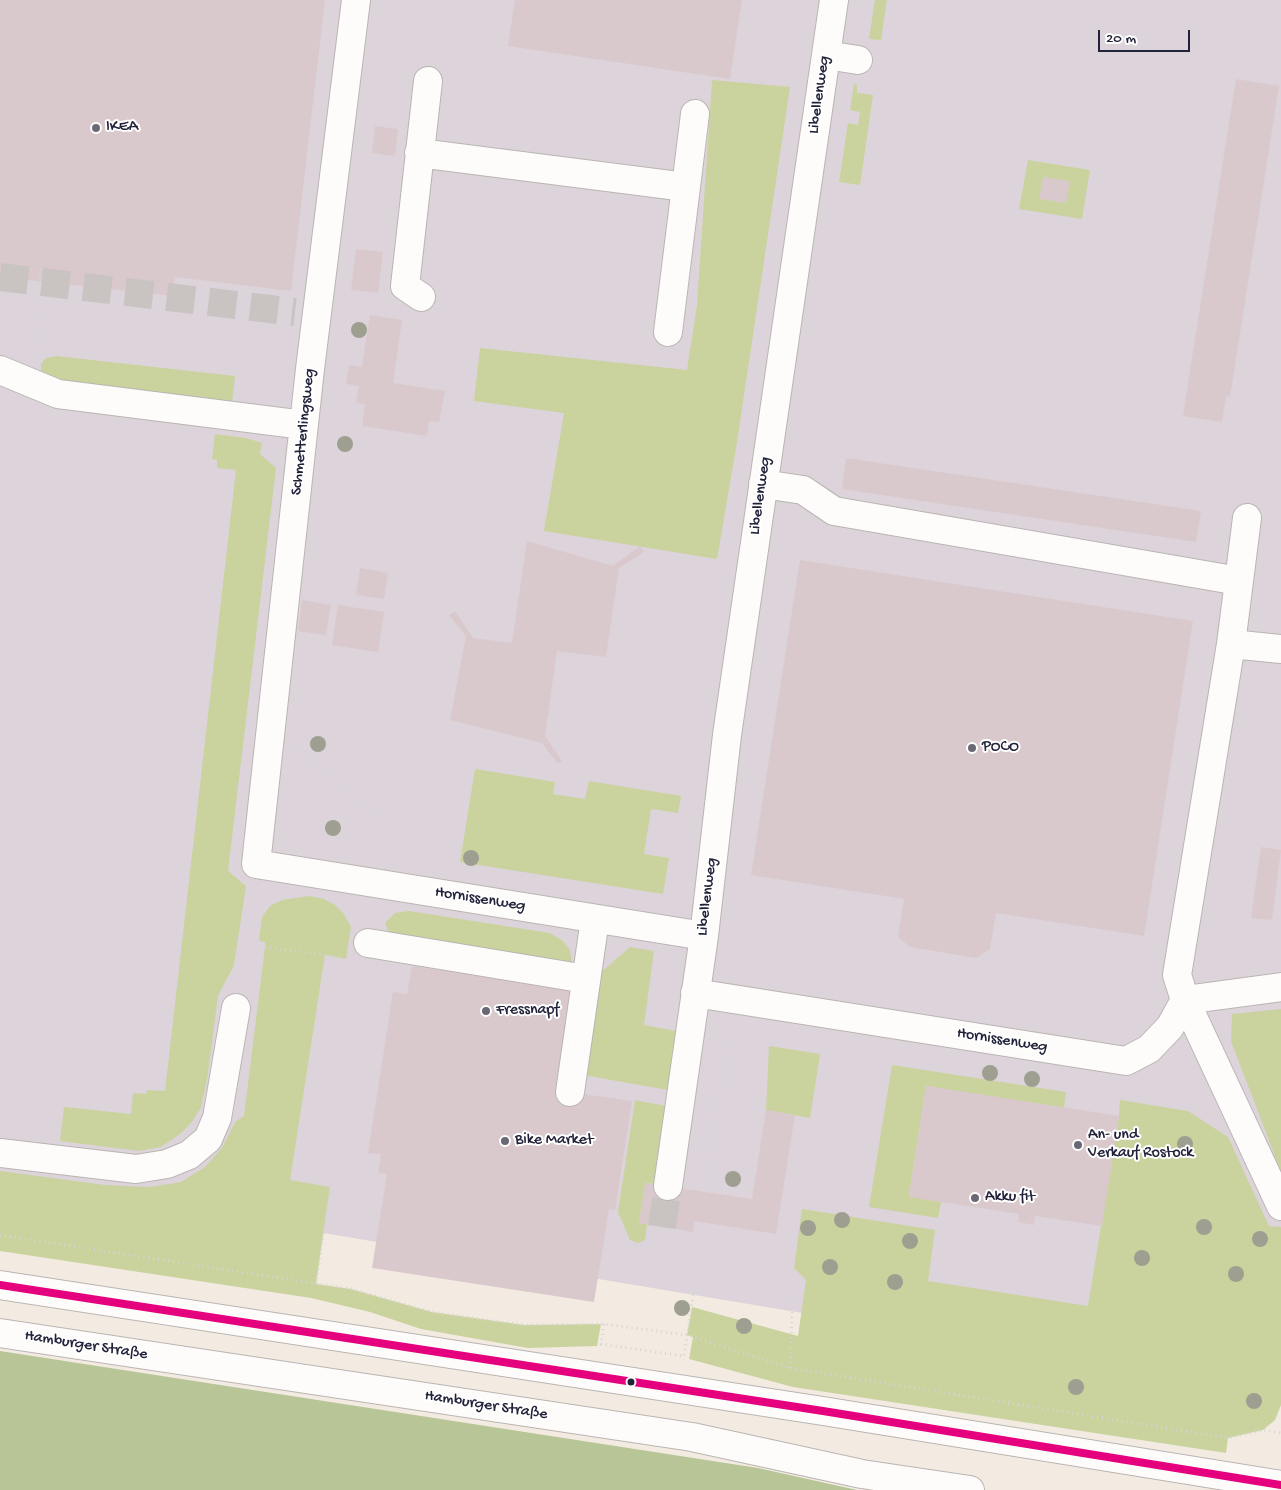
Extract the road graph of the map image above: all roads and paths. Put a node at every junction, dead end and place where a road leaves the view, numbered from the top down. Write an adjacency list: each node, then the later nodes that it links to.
1 (356, 0): 14 (street, Schmetterlingsweg)
2 (834, 0): 3 (street, Libellenweg)
3 (826, 55): 4 (street); 15 (street, Libellenweg)
4 (858, 60)
5 (428, 81): 7 (street)
6 (695, 114): 8 (street)
7 (420, 153): 8 (street); 10 (street)
8 (686, 187): 11 (street)
9 (42, 261): 12 (path)
10 (421, 297)
11 (668, 332)
12 (33, 344)
13 (0, 370): 14 (street)
14 (304, 425): 20 (street, Schmetterlingsweg)
15 (763, 484): 17 (street); 24 (street, Libellenweg)
16 (1247, 518): 17 (street)
17 (1239, 581): 18 (street)
18 (1230, 644): 19 (street); 32 (street)
19 (1281, 649)
20 (272, 719): 21 (street, Schmetterlingsweg); 22 (path)
21 (256, 864): 22 (street, Hornissenweg)
22 (378, 884): 23 (street, Hornissenweg)
23 (595, 919): 24 (street, Hornissenweg); 28 (street)
24 (704, 936): 30 (street, Libellenweg)
25 (368, 943): 28 (street)
26 (265, 947): 27 (path)
27 (346, 959)
28 (586, 979): 34 (street)
29 (1281, 987): 32 (street)
30 (696, 993): 31 (street, Hornissenweg); 37 (street, Libellenweg)
31 (732, 999): 32 (street, Hornissenweg); 38 (path)
32 (1185, 1000): 39 (street)
33 (236, 1008): 35 (street)
34 (570, 1092)
35 (0, 1153)
36 (332, 1178): 42 (path)
37 (668, 1186)
38 (706, 1191)
39 (1281, 1206)
40 (0, 1235): 42 (path)
41 (696, 1282): 47 (path)
42 (316, 1284): 45 (path)
43 (0, 1285): 50 (street)
44 (793, 1295): 48 (path)
45 (604, 1324): 47 (path); 47 (path)
46 (0, 1333): 51 (street, Hamburger Straße)
47 (687, 1335): 48 (path)
48 (790, 1368): 49 (path)
49 (1281, 1433)
50 (1281, 1485)
51 (970, 1490)

